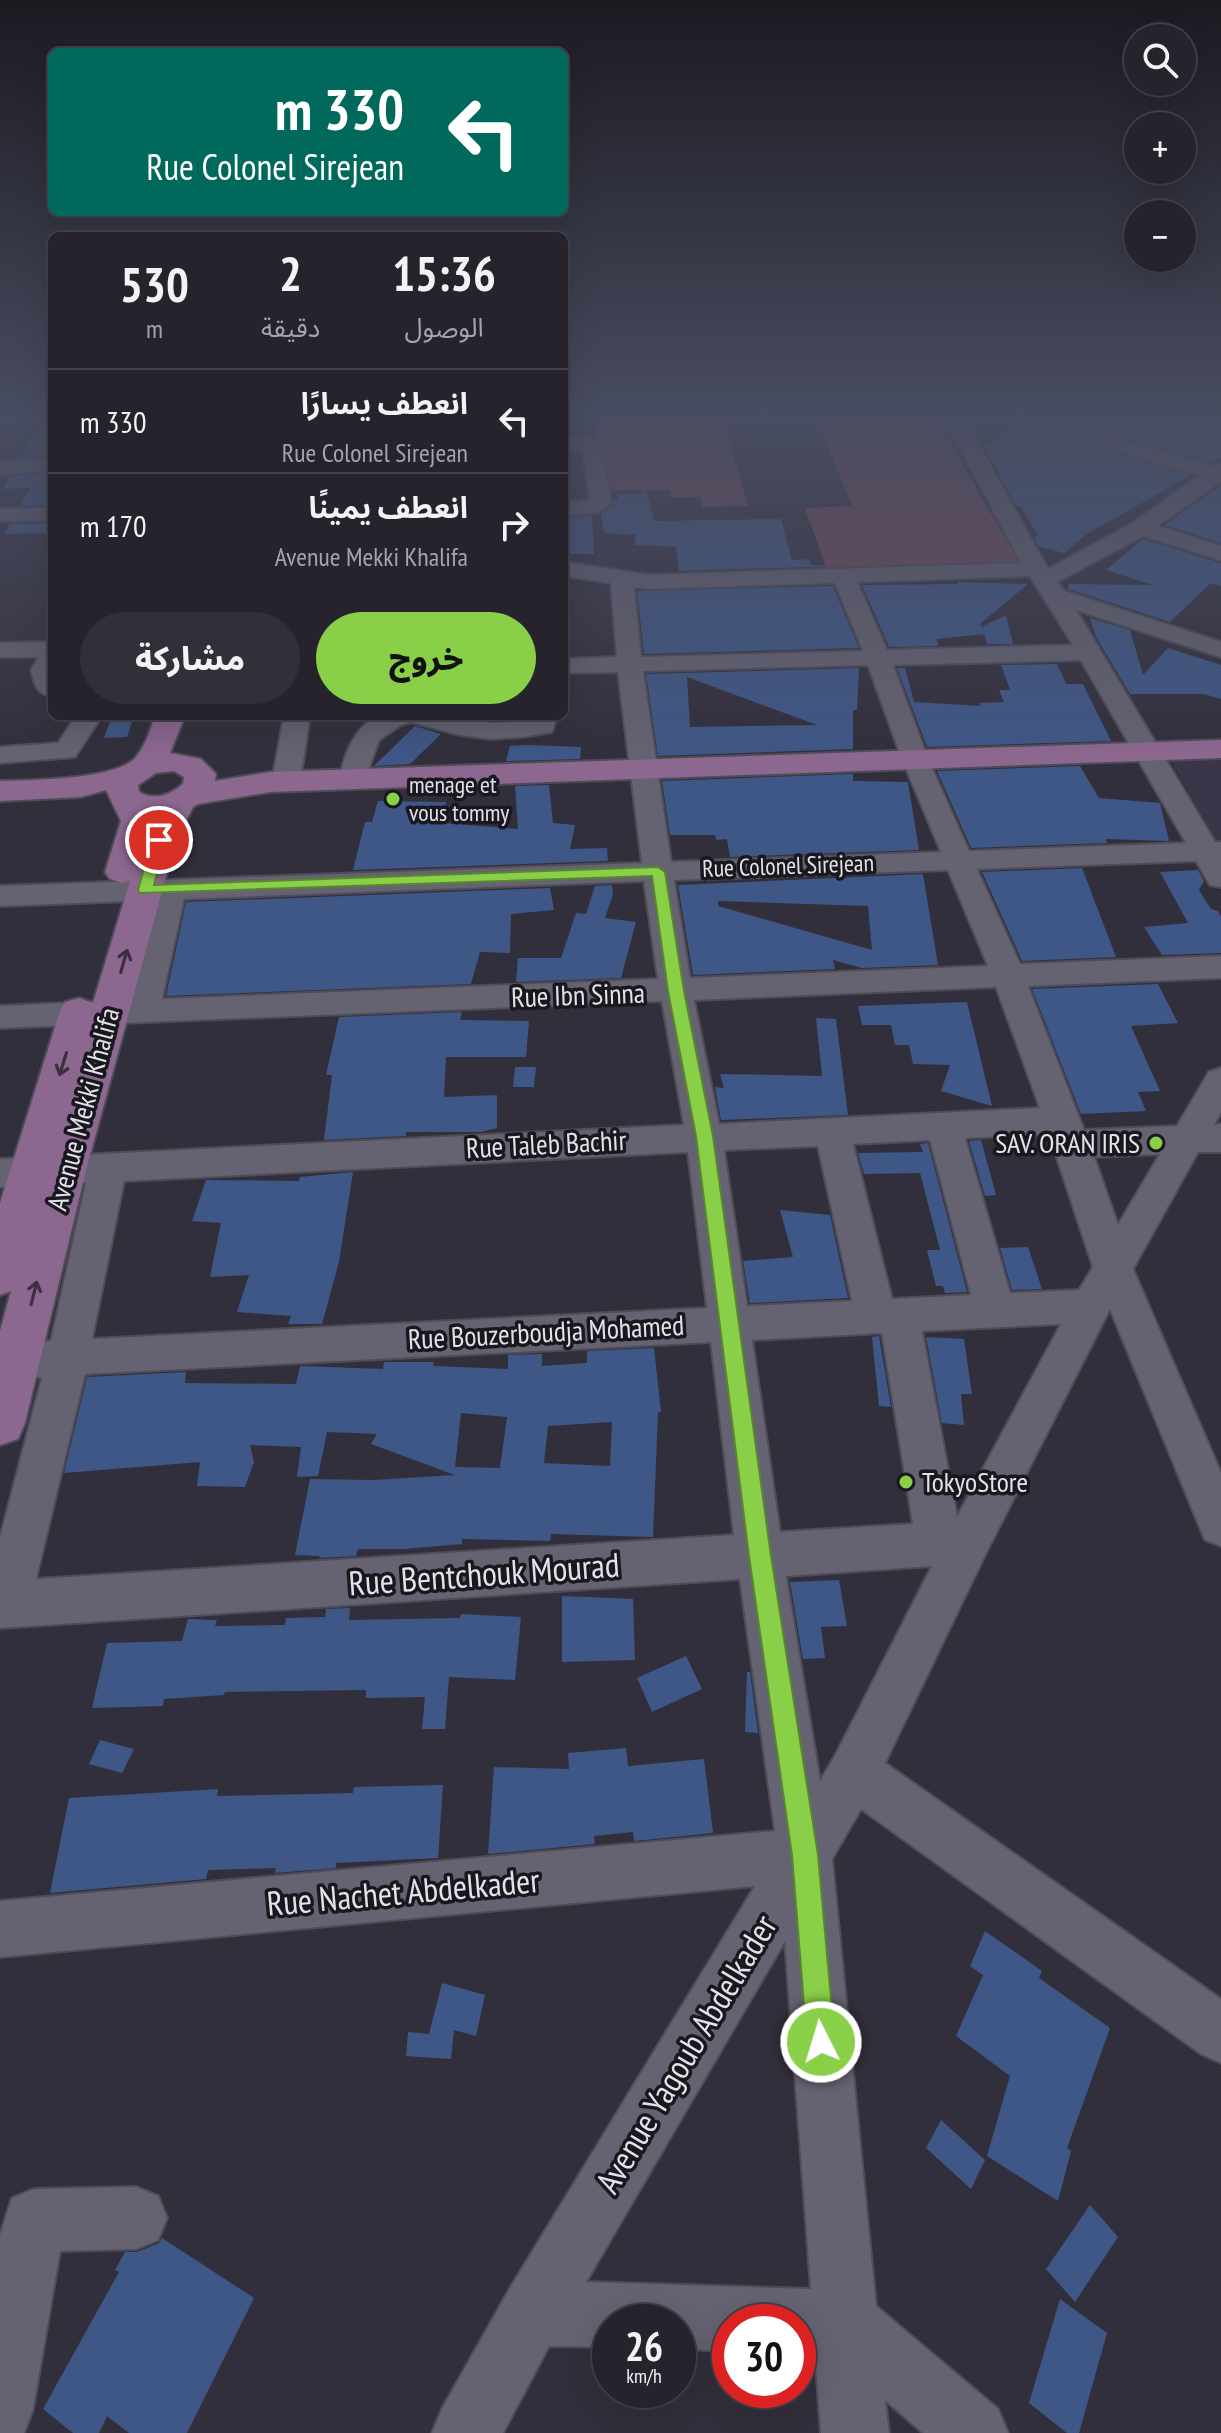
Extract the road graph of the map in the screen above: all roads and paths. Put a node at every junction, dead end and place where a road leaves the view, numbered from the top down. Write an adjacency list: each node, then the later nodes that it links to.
1 (1016, 530): 8 (street)
2 (1138, 530): 8 (street)
3 (1146, 530): 4 (street)
4 (1221, 553)
5 (568, 570): 7 (street)
6 (844, 577): 7 (street); 8 (street); 13 (street)
7 (622, 580): 15 (street)
8 (1045, 582): 10 (street); 12 (street)
9 (0, 650): 11 (street)
10 (1221, 650)
11 (48, 652)
12 (1089, 652): 13 (street); 26 (street)
13 (878, 658): 15 (street); 28 (street)
14 (48, 660): 17 (street)
15 (630, 665): 16 (street); 29 (street)
16 (568, 666)
17 (48, 687)
18 (86, 720): 27 (street)
19 (169, 720): 33 (main road, Avenue Mekki Khalifa)
20 (194, 720): 32 (main road, Avenue Mekki Khalifa)
21 (296, 720): 31 (street)
22 (387, 720): 30 (street)
23 (439, 720): 24 (street)
24 (544, 720)
25 (1221, 749): 26 (main road)
26 (1148, 752): 28 (main road); 35 (street)
27 (0, 755)
28 (915, 759): 29 (main road); 36 (street)
29 (645, 768): 30 (main road); 37 (street)
30 (353, 779): 31 (main road)
31 (278, 782): 32 (main road)
32 (188, 783): 33 (main road); 33 (main road); 39 (main road, Avenue Mekki Khalifa)
33 (134, 784): 34 (main road); 39 (main road, Avenue Mekki Khalifa)
34 (0, 791)
35 (1214, 851): 36 (street, Rue Colonel Sirejean); 38 (street)
36 (960, 859): 37 (street, Rue Colonel Sirejean); 42 (street)
37 (658, 872): 39 (street, Rue Colonel Sirejean); 43 (street)
38 (1221, 878)
39 (144, 894): 40 (street, Rue Colonel Sirejean); 44 (main road, Avenue Mekki Khalifa)
40 (0, 896)
41 (1221, 967): 42 (street, Rue Ibn Sinna)
42 (1009, 977): 43 (street, Rue Ibn Sinna); 49 (street)
43 (676, 991): 44 (street, Rue Ibn Sinna); 50 (street)
44 (110, 1013): 45 (street, Rue Ibn Sinna); 53 (main road, Avenue Mekki Khalifa)
45 (0, 1017)
46 (1221, 1081): 51 (street, Avenue Yagoub Abdelkader)
47 (944, 1126): 48 (street, Rue Taleb Bachir); 49 (street, Rue Taleb Bachir); 56 (street)
48 (832, 1130): 50 (street, Rue Taleb Bachir); 57 (street)
49 (1067, 1132): 51 (street, Rue Taleb Bachir); 55 (street)
50 (704, 1136): 52 (street, Rue Taleb Bachir); 58 (street)
51 (1203, 1138): 55 (street, Avenue Yagoub Abdelkader)
52 (108, 1168): 53 (street, Rue Taleb Bachir); 59 (street)
53 (32, 1172): 54 (main road, Avenue Mekki Khalifa); 60 (main road, Avenue Mekki Khalifa, one-way to 53)
54 (0, 1276)
55 (1103, 1289): 56 (street, Rue Bouzerboudja Mohamed); 62 (street); 63 (street, Avenue Yagoub Abdelkader)
56 (995, 1311): 57 (street, Rue Bouzerboudja Mohamed)
57 (887, 1316): 58 (street, Rue Bouzerboudja Mohamed); 63 (street)
58 (729, 1322): 59 (street, Rue Bouzerboudja Mohamed); 64 (street)
59 (68, 1357): 60 (street, Rue Bouzerboudja Mohamed); 65 (street)
60 (8, 1360): 61 (main road, Avenue Mekki Khalifa)
61 (0, 1423)
62 (1221, 1525)
63 (954, 1544): 64 (street, Rue Bentchouk Mourad); 66 (street, Avenue Yagoub Abdelkader)
64 (760, 1556): 65 (street, Rue Bentchouk Mourad); 67 (street)
65 (3, 1605)
66 (854, 1772): 67 (street, Avenue Yagoub Abdelkader); 69 (street)
67 (805, 1855): 68 (street, Rue Nachet Abdelkader); 71 (street, Avenue Yagoub Abdelkader); 72 (street)
68 (0, 1929)
69 (1221, 2034)
70 (136, 2218): 73 (street)
71 (532, 2313): 72 (street); 75 (street, Avenue Yagoub Abdelkader)
72 (845, 2322): 74 (street); 76 (street)
73 (0, 2409)
74 (845, 2419)
75 (466, 2433)
76 (974, 2433)

